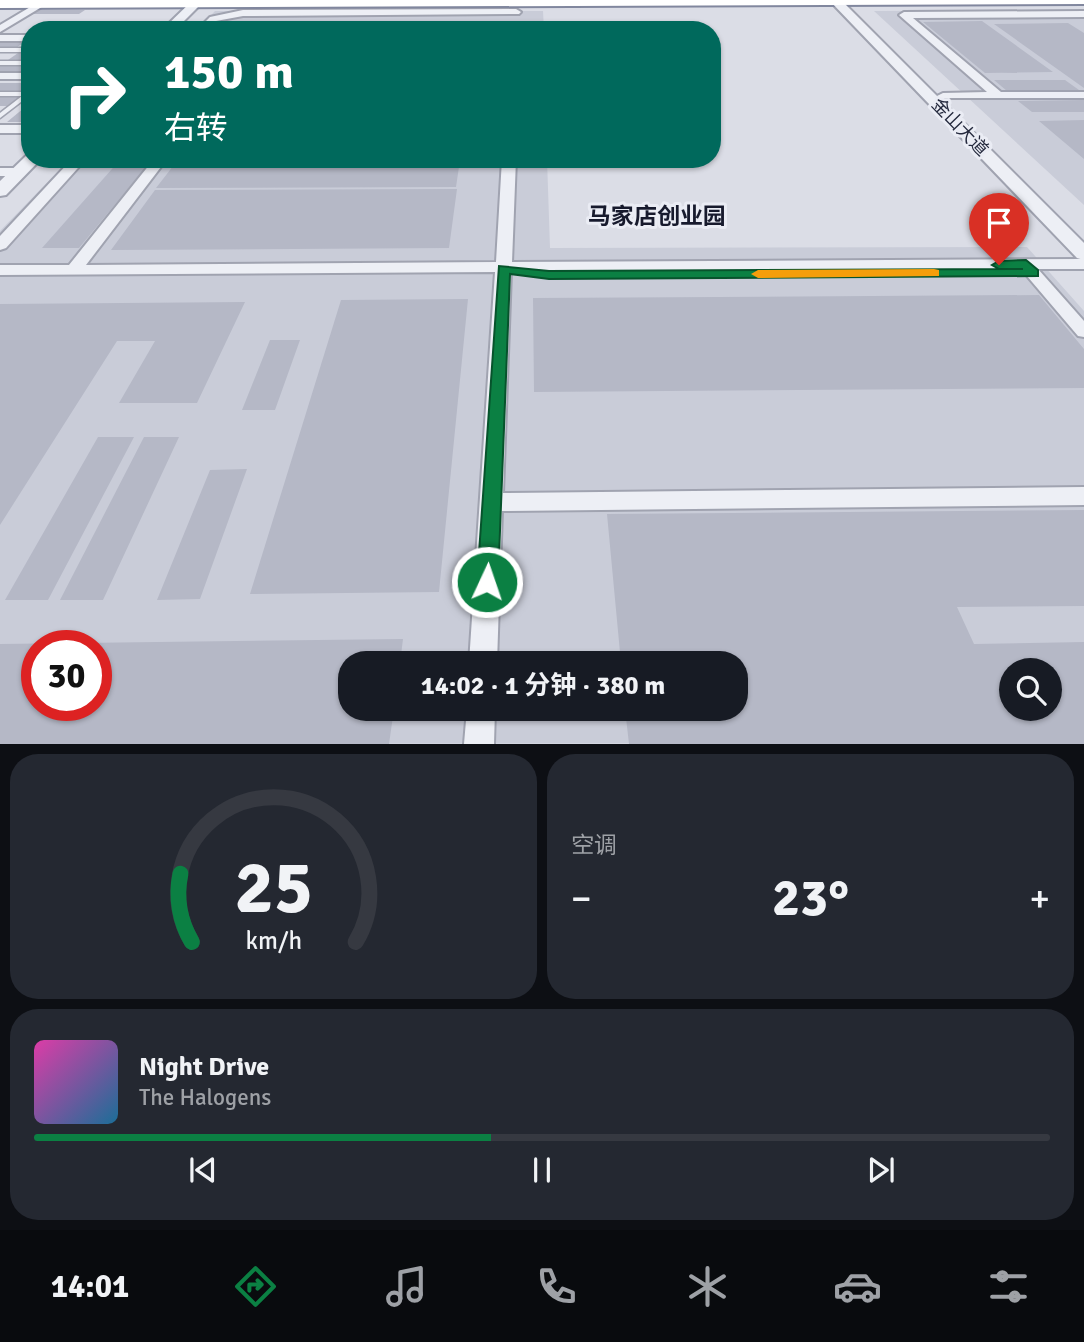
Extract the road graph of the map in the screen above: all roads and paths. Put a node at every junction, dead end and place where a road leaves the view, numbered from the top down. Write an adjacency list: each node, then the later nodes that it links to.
1 (1080, 0): 3 (highway)
2 (197, 1): 4 (highway); 6 (highway); 8 (street)
3 (841, 1): 6 (highway); 23 (street, 金山大道); 37 (street, 金山大道)
4 (42, 2): 5 (highway); 10 (street)
5 (2, 4)
6 (516, 12): 9 (street)
7 (1084, 14): 21 (street)
8 (177, 21)
9 (211, 21)
10 (0, 29)
11 (0, 38): 12 (street)
12 (21, 38)
13 (0, 50): 14 (lane)
14 (21, 50)
15 (0, 63): 16 (lane)
16 (21, 63)
17 (0, 76): 18 (street)
18 (21, 76)
19 (21, 93): 20 (lane)
20 (0, 94)
21 (997, 95): 22 (street); 23 (street)
22 (1084, 95)
23 (943, 96): 35 (street, 金山大道)
24 (21, 98): 25 (lane)
25 (2, 112)
26 (0, 129): 27 (street)
27 (21, 129)
28 (21, 167): 33 (street)
29 (25, 168): 34 (street)
30 (72, 168): 36 (street)
31 (154, 168): 42 (street)
32 (509, 168): 39 (street)
33 (0, 172)
34 (0, 191)
35 (1084, 234)
36 (0, 245)
37 (1084, 254)
38 (1084, 264): 40 (street)
39 (504, 267): 40 (street); 42 (street); 46 (street)
40 (1030, 269): 43 (street); 44 (street)
41 (0, 270): 42 (street)
42 (74, 270)
43 (1084, 273)
44 (1084, 332)
45 (1084, 496): 46 (street)
46 (491, 502): 47 (street)
47 (484, 651)
48 (480, 721): 49 (street)
49 (479, 744)

